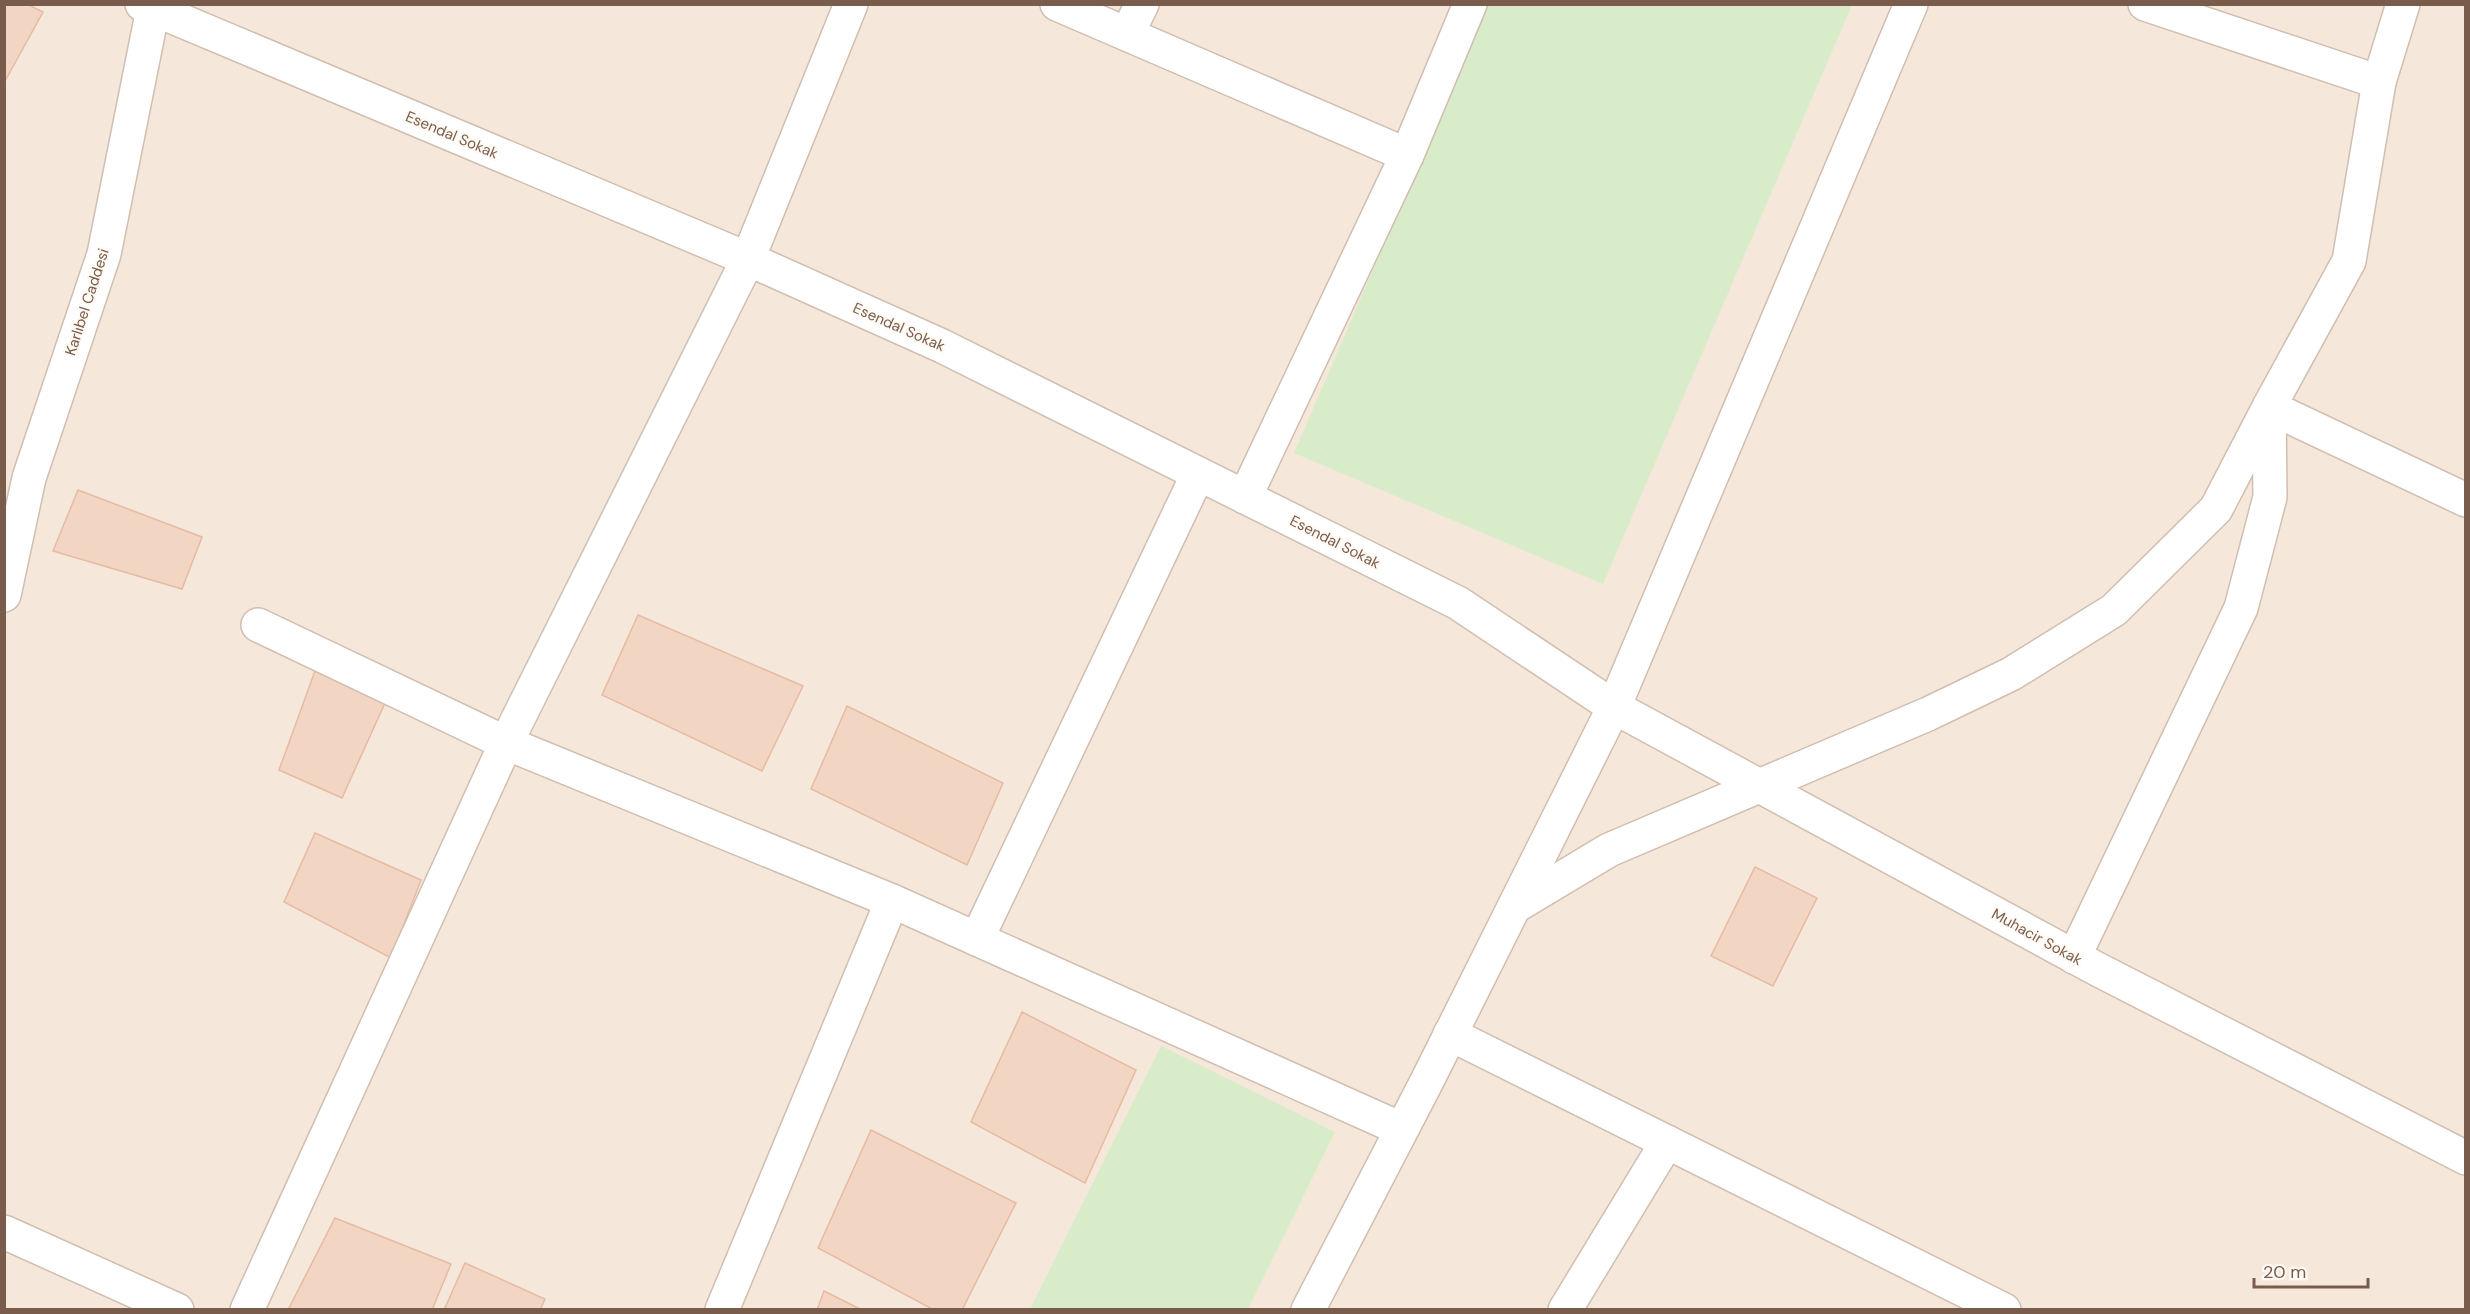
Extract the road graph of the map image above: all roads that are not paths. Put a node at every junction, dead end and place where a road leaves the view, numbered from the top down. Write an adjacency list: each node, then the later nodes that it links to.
1 (851, 4): 12 (street)
2 (1057, 4): 9 (street)
3 (1142, 4): 9 (street)
4 (1470, 4): 11 (street)
5 (1911, 4): 19 (street)
6 (2145, 4): 10 (street)
7 (2403, 4): 10 (street)
8 (150, 6): 12 (street, Esendal Sokak); 17 (street, Karlıbel Caddesi)
9 (1127, 34): 11 (street)
10 (2379, 82): 13 (street)
11 (1407, 155): 15 (street)
12 (748, 259): 14 (street, Esendal Sokak); 20 (street)
13 (2269, 407): 16 (street); 21 (street); 25 (street)
14 (1198, 474): 15 (street, Esendal Sokak); 24 (street)
15 (1245, 497): 19 (street, Esendal Sokak)
16 (2466, 500)
17 (4, 595)
18 (258, 625): 20 (street)
19 (1614, 707): 21 (street, Muhacir Sokak); 23 (street)
20 (506, 743): 22 (street); 33 (street)
21 (1760, 786): 23 (street); 25 (street, Muhacir Sokak)
22 (892, 901): 24 (street); 34 (street)
23 (1514, 907): 26 (street)
24 (976, 939): 27 (street)
25 (2074, 957): 29 (street, Muhacir Sokak)
26 (1450, 1034): 27 (street); 28 (street)
27 (1401, 1129): 35 (street)
28 (1667, 1142): 31 (street); 36 (street)
29 (2466, 1158)
30 (4, 1232): 32 (street)
31 (1954, 1298): 37 (street)
32 (177, 1310)
33 (247, 1310)
34 (722, 1310)
35 (1308, 1310)
36 (1565, 1310)
37 (2004, 1310)

